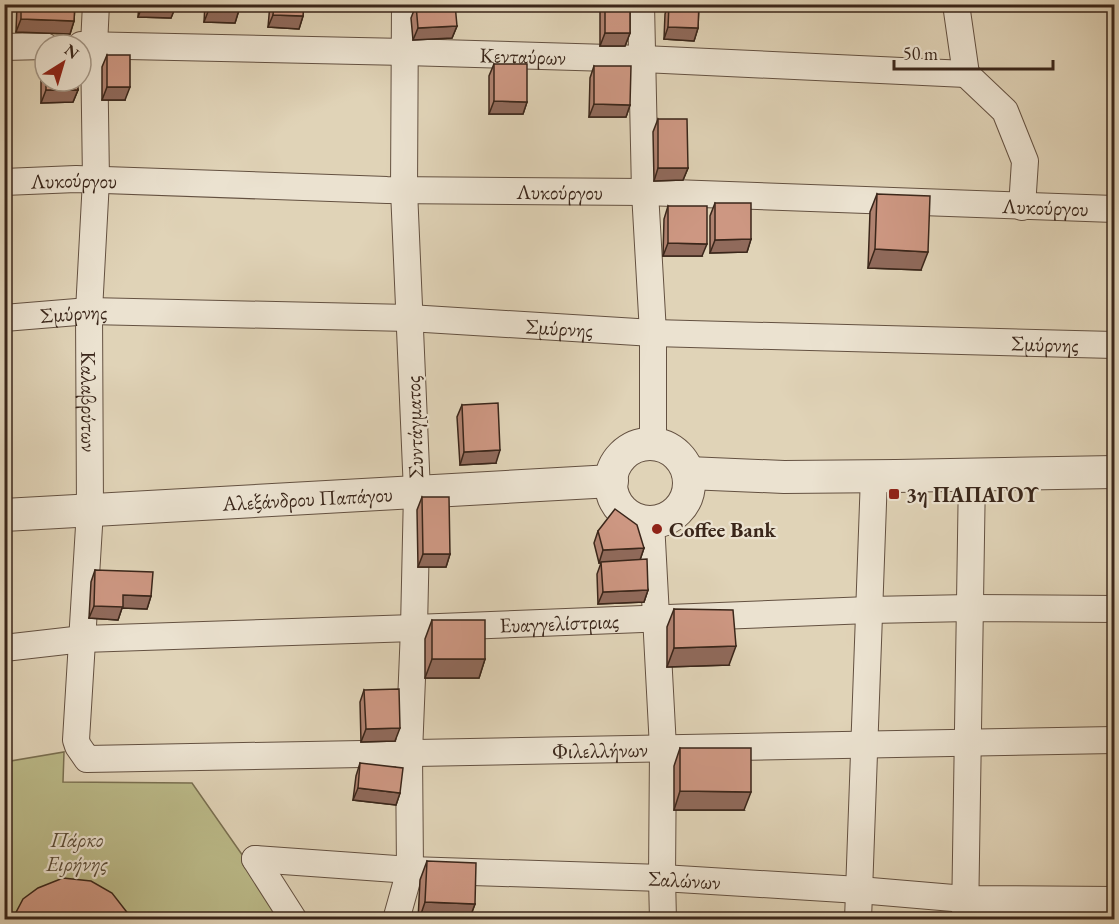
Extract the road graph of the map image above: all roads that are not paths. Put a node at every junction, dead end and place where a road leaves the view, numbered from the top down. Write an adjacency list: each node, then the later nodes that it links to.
1 (96, 4): 5 (street, Καλαβρύτων)
2 (405, 4): 9 (street, Συντάγματος)
3 (641, 4): 10 (street)
4 (956, 4): 11 (street)
5 (90, 33)
6 (93, 45): 9 (street, Κενταύρων)
7 (33, 46): 8 (street)
8 (4, 47)
9 (405, 52): 10 (street, Κενταύρων); 15 (street, Συντάγματος)
10 (643, 59): 11 (street, Κενταύρων); 16 (street)
11 (966, 74): 17 (street)
12 (91, 93): 13 (street, Καλαβρύτων)
13 (96, 180): 14 (street, Λυκούργου); 15 (street, Λυκούργου); 19 (street, Καλαβρύτων)
14 (4, 182)
15 (404, 189): 16 (street, Λυκούργου); 21 (street, Συντάγματος)
16 (645, 192): 17 (street, Λυκούργου); 22 (street)
17 (1023, 207): 18 (street, Λυκούργου)
18 (1114, 209)
19 (89, 311): 20 (street, Σμύρνης); 21 (street, Σμύρνης); 31 (street, Καλαβρύτων)
20 (4, 318)
21 (410, 318): 22 (street, Σμύρνης); 30 (street, Συντάγματος)
22 (653, 333): 23 (street, Σμύρνης); 24 (street)
23 (1114, 345)
24 (653, 443): 26 (street); 29 (street)
25 (1114, 472): 27 (street)
26 (688, 473): 28 (street); 33 (street)
27 (972, 474): 28 (street); 34 (street)
28 (874, 476): 36 (street)
29 (612, 481): 30 (street, Αλεξάνδρου Παπάγου); 33 (street)
30 (417, 492): 31 (street, Αλεξάνδρου Παπάγου); 38 (street, Συντάγματος)
31 (90, 510): 32 (street, Αλεξάνδρου Παπάγου); 39 (street, Καλαβρύτων)
32 (4, 515)
33 (651, 522): 37 (street)
34 (970, 608): 35 (street, Ευαγγελίστριας); 36 (street, Ευαγγελίστριας); 42 (street)
35 (1114, 609)
36 (869, 610): 37 (street, Ευαγγελίστριας); 43 (street)
37 (657, 618): 38 (street, Ευαγγελίστριας); 44 (street)
38 (414, 628): 39 (street, Ευαγγελίστριας); 45 (street, Συντάγματος)
39 (83, 639): 40 (street, Ευαγγελίστριας); 46 (street, Καλαβρύτων)
40 (4, 648)
41 (1114, 740): 42 (street, Φιλελλήνων)
42 (968, 742): 43 (street, Φιλελλήνων); 51 (street)
43 (864, 744): 44 (street, Φιλελλήνων); 49 (street)
44 (663, 748): 45 (street, Φιλελλήνων); 48 (street)
45 (409, 753): 46 (street, Φιλελλήνων); 47 (street, Συντάγματος)
46 (87, 759)
47 (410, 870): 48 (street, Σαλώνων); 52 (street, Σαλώνων); 53 (street, Συντάγματος)
48 (662, 878): 49 (street, Σαλώνων); 54 (street)
49 (859, 890): 51 (street, Σαλώνων); 55 (street)
50 (1114, 900): 51 (street, Σαλώνων)
51 (965, 909)
52 (294, 920)
53 (396, 920)
54 (663, 920)
55 (858, 920)

